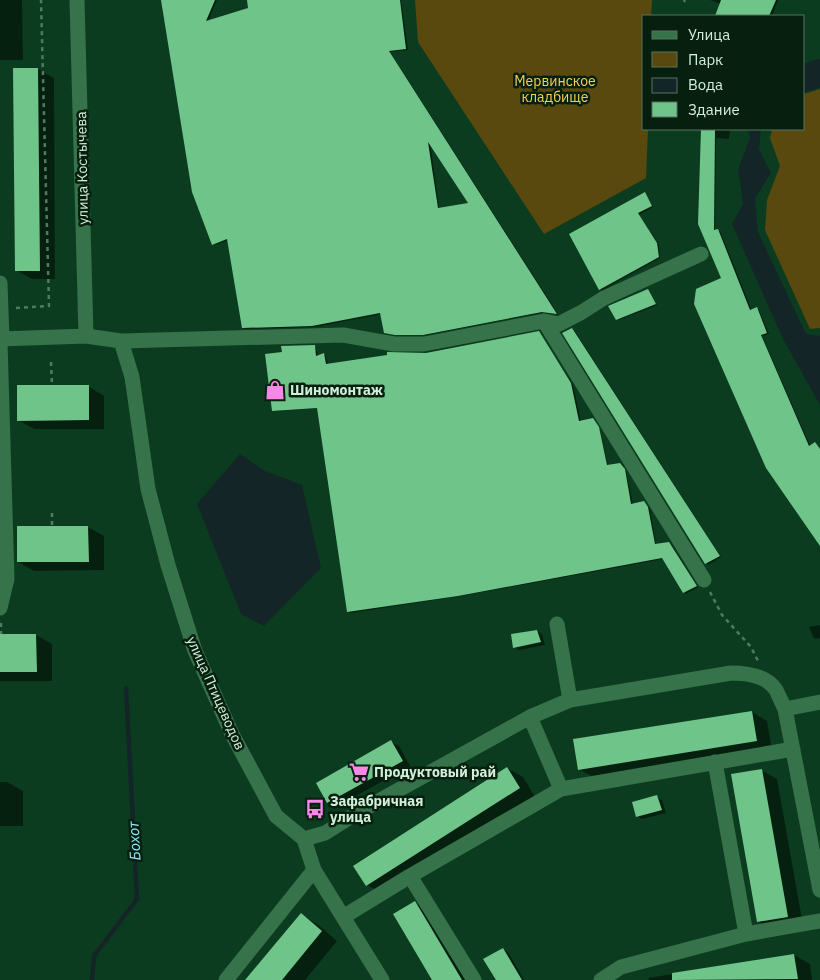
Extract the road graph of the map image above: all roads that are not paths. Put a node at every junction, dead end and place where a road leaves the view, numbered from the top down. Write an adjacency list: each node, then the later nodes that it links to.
1 (77, 0): 6 (street, улица Костычева)
2 (701, 254): 5 (street)
3 (0, 283): 4 (street)
4 (1, 309): 7 (street)
5 (544, 321): 8 (street); 9 (street)
6 (86, 336): 7 (street); 8 (street)
7 (1, 340): 10 (street)
8 (121, 341): 19 (street, улица Птицеводов)
9 (704, 580)
10 (0, 608)
11 (557, 624): 12 (street)
12 (570, 700): 14 (street); 15 (street)
13 (820, 702): 14 (street)
14 (784, 709): 16 (street)
15 (530, 717): 18 (street); 19 (street)
16 (793, 749): 17 (street); 22 (street)
17 (715, 762): 18 (street); 25 (street)
18 (561, 789): 21 (street)
19 (304, 839): 20 (street)
20 (314, 870): 23 (street); 26 (street)
21 (410, 876): 23 (street); 28 (street)
22 (820, 890)
23 (343, 917): 27 (street)
24 (820, 921): 25 (street)
25 (746, 934): 29 (street)
26 (226, 980)
27 (382, 980)
28 (474, 980)
29 (601, 980)

